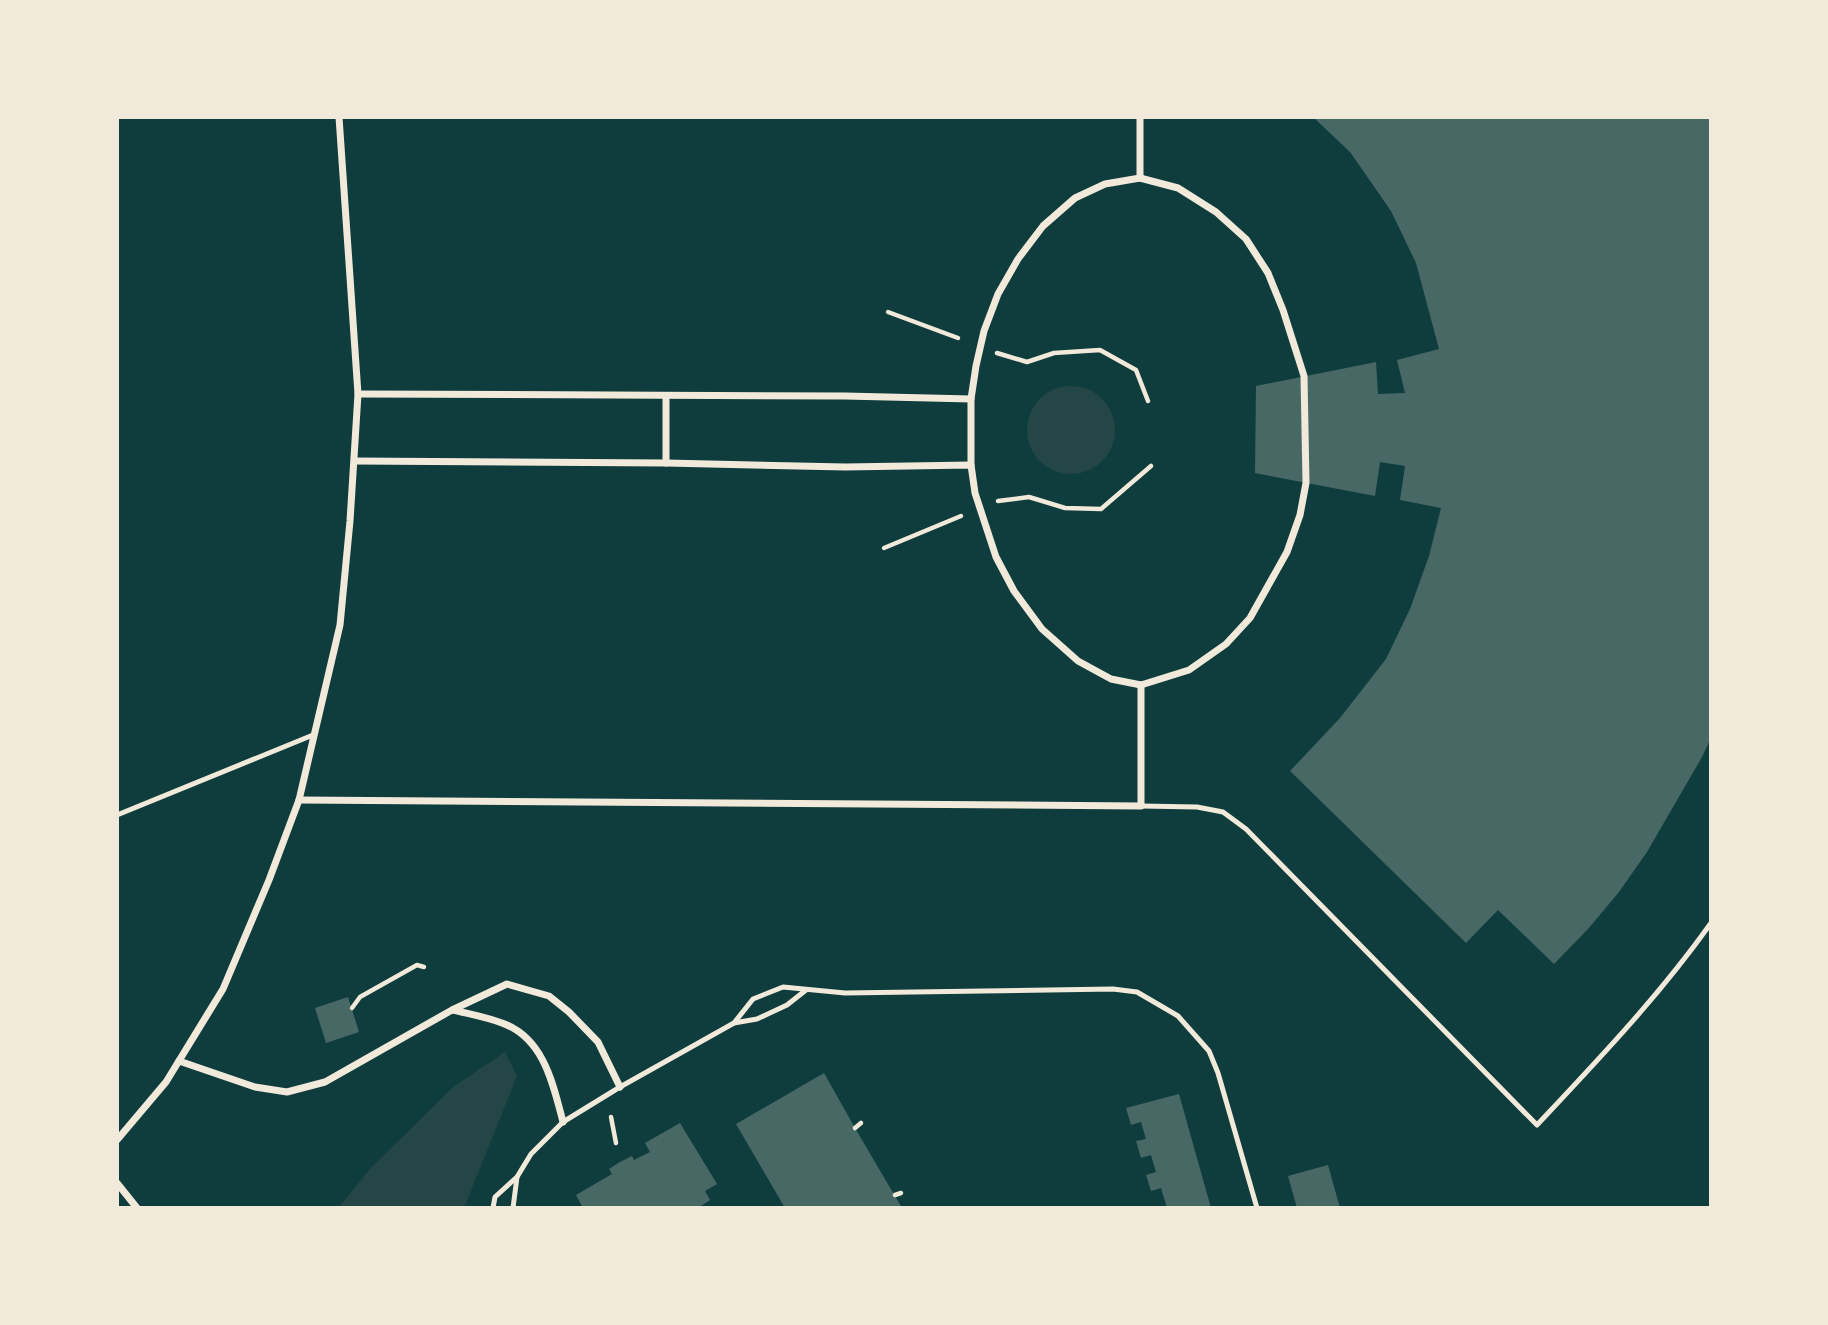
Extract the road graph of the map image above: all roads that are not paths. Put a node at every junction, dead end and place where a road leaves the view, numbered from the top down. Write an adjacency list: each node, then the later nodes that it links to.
1 (340, 117): 4 (street)
2 (1140, 117): 3 (street)
3 (1140, 178): 6 (street); 10 (street)
4 (358, 394): 5 (street); 7 (street)
5 (666, 396): 6 (street); 8 (street)
6 (971, 399): 9 (street)
7 (355, 461): 8 (street); 11 (street)
8 (666, 463): 9 (street)
9 (971, 465): 10 (street)
10 (1141, 685): 13 (street)
11 (313, 736): 12 (street); 14 (lane)
12 (299, 800): 13 (street); 19 (street)
13 (1141, 806): 15 (lane)
14 (117, 815)
15 (1711, 923)
16 (806, 990): 18 (lane); 18 (lane); 28 (lane)
17 (452, 1010): 19 (street); 20 (street); 21 (street)
18 (734, 1023): 20 (lane)
19 (179, 1061): 22 (street)
20 (620, 1087): 21 (lane)
21 (563, 1122): 23 (lane)
22 (117, 1140)
23 (517, 1177): 26 (lane); 27 (lane)
24 (117, 1183): 25 (street)
25 (138, 1208)
26 (493, 1208)
27 (513, 1208)
28 (1257, 1208)

